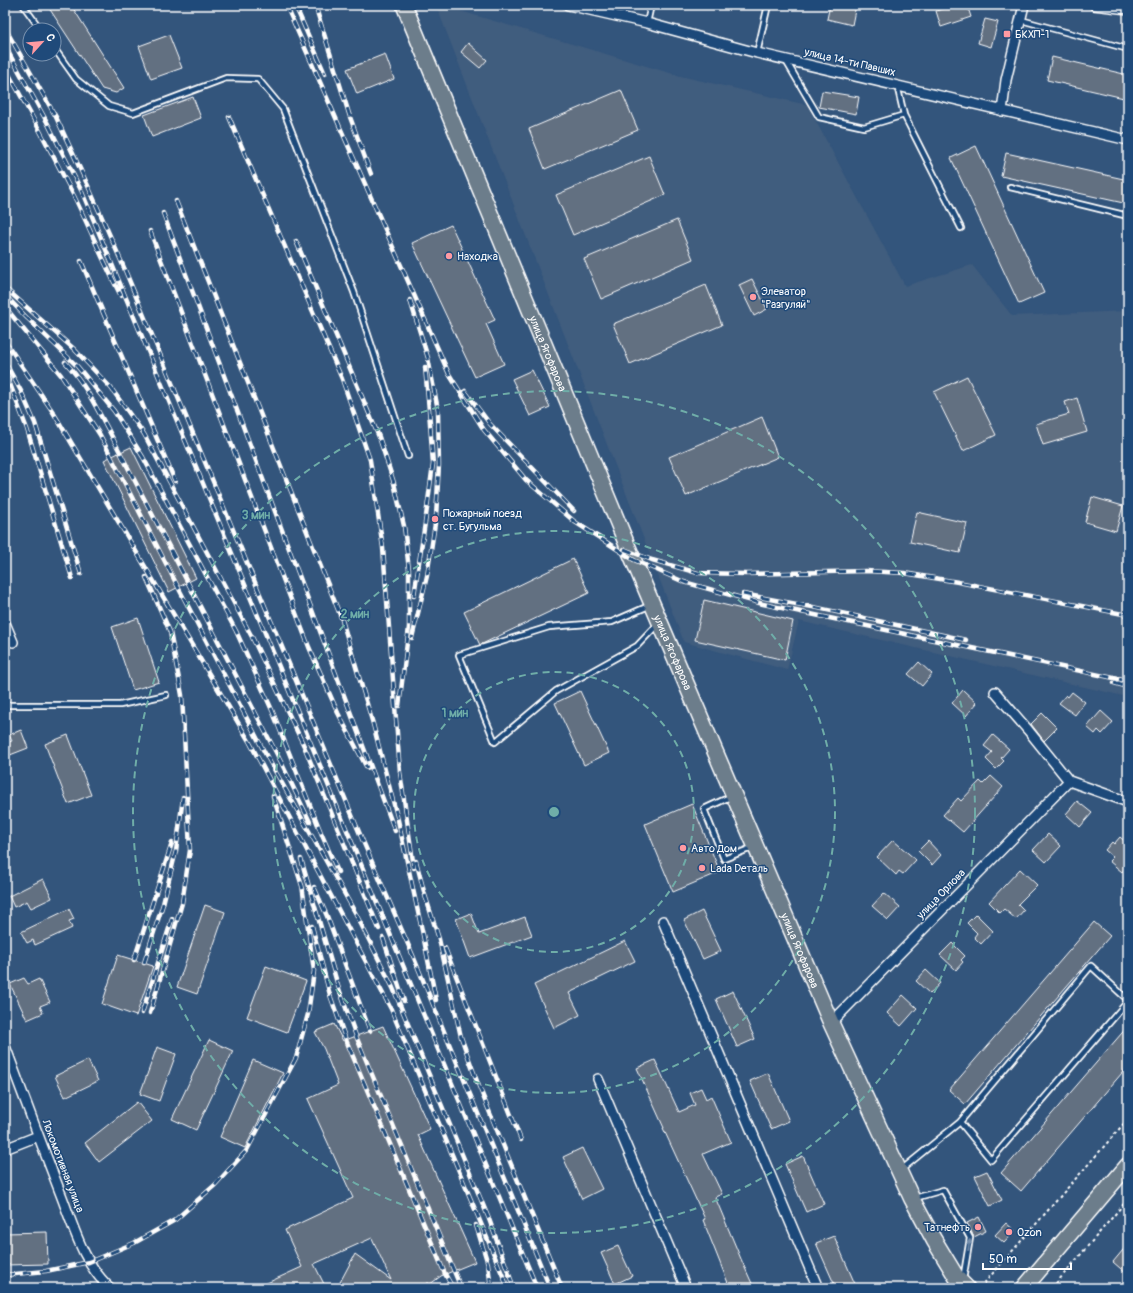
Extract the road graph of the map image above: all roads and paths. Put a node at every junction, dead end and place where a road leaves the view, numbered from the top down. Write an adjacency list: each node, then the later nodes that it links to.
1 (23, 5): 10 (lane)
2 (404, 5): 24 (main road, улица Ягофарова)
3 (568, 5): 11 (street, улица 14-ти Павших)
4 (651, 5): 11 (lane)
5 (768, 5): 13 (lane)
6 (1024, 5): 9 (street)
7 (1094, 5): 8 (street)
8 (1128, 9)
9 (1020, 20): 12 (lane); 17 (street)
10 (35, 22)
11 (647, 22): 13 (street, улица 14-ти Павших)
12 (1128, 49)
13 (757, 53): 15 (street, улица 14-ти Павших)
14 (62, 59): 23 (lane)
15 (785, 59): 16 (street, улица 14-ти Павших); 18 (lane)
16 (897, 85): 17 (street, улица 14-ти Павших); 18 (lane)
17 (1002, 111): 19 (street, улица 14-ти Павших)
18 (904, 115): 22 (lane)
19 (1128, 140)
20 (1010, 187): 21 (lane)
21 (1128, 216)
22 (961, 228)
23 (408, 456)
24 (652, 604): 25 (main road, улица Ягофарова); 25 (lane)
25 (660, 622): 32 (main road, улица Ягофарова)
26 (5, 623): 27 (street)
27 (13, 642)
28 (995, 692): 31 (street)
29 (166, 695): 30 (lane)
30 (5, 705)
31 (1069, 781): 33 (street); 37 (street, улица Орлова)
32 (734, 796): 34 (main road, улица Ягофарова); 34 (lane)
33 (1128, 802)
34 (756, 847): 37 (main road, улица Ягофарова)
35 (663, 921): 51 (street)
36 (1128, 1000): 41 (lane); 41 (lane)
37 (831, 1023): 45 (main road, улица Ягофарова)
38 (5, 1046): 42 (street, Локомотивная улица)
39 (598, 1079): 50 (street)
40 (1128, 1119): 52 (path)
41 (960, 1122): 45 (lane)
42 (38, 1136): 43 (street); 49 (street, Локомотивная улица)
43 (5, 1149)
44 (1128, 1165): 53 (main road)
45 (900, 1171): 46 (main road, улица Ягофарова)
46 (912, 1199): 48 (main road, улица Ягофарова); 48 (lane, one-way to 46)
47 (1128, 1199): 54 (path)
48 (964, 1286)
49 (110, 1288)
50 (686, 1288)
51 (818, 1288)
52 (980, 1288)
53 (1024, 1288)
54 (1052, 1288)

